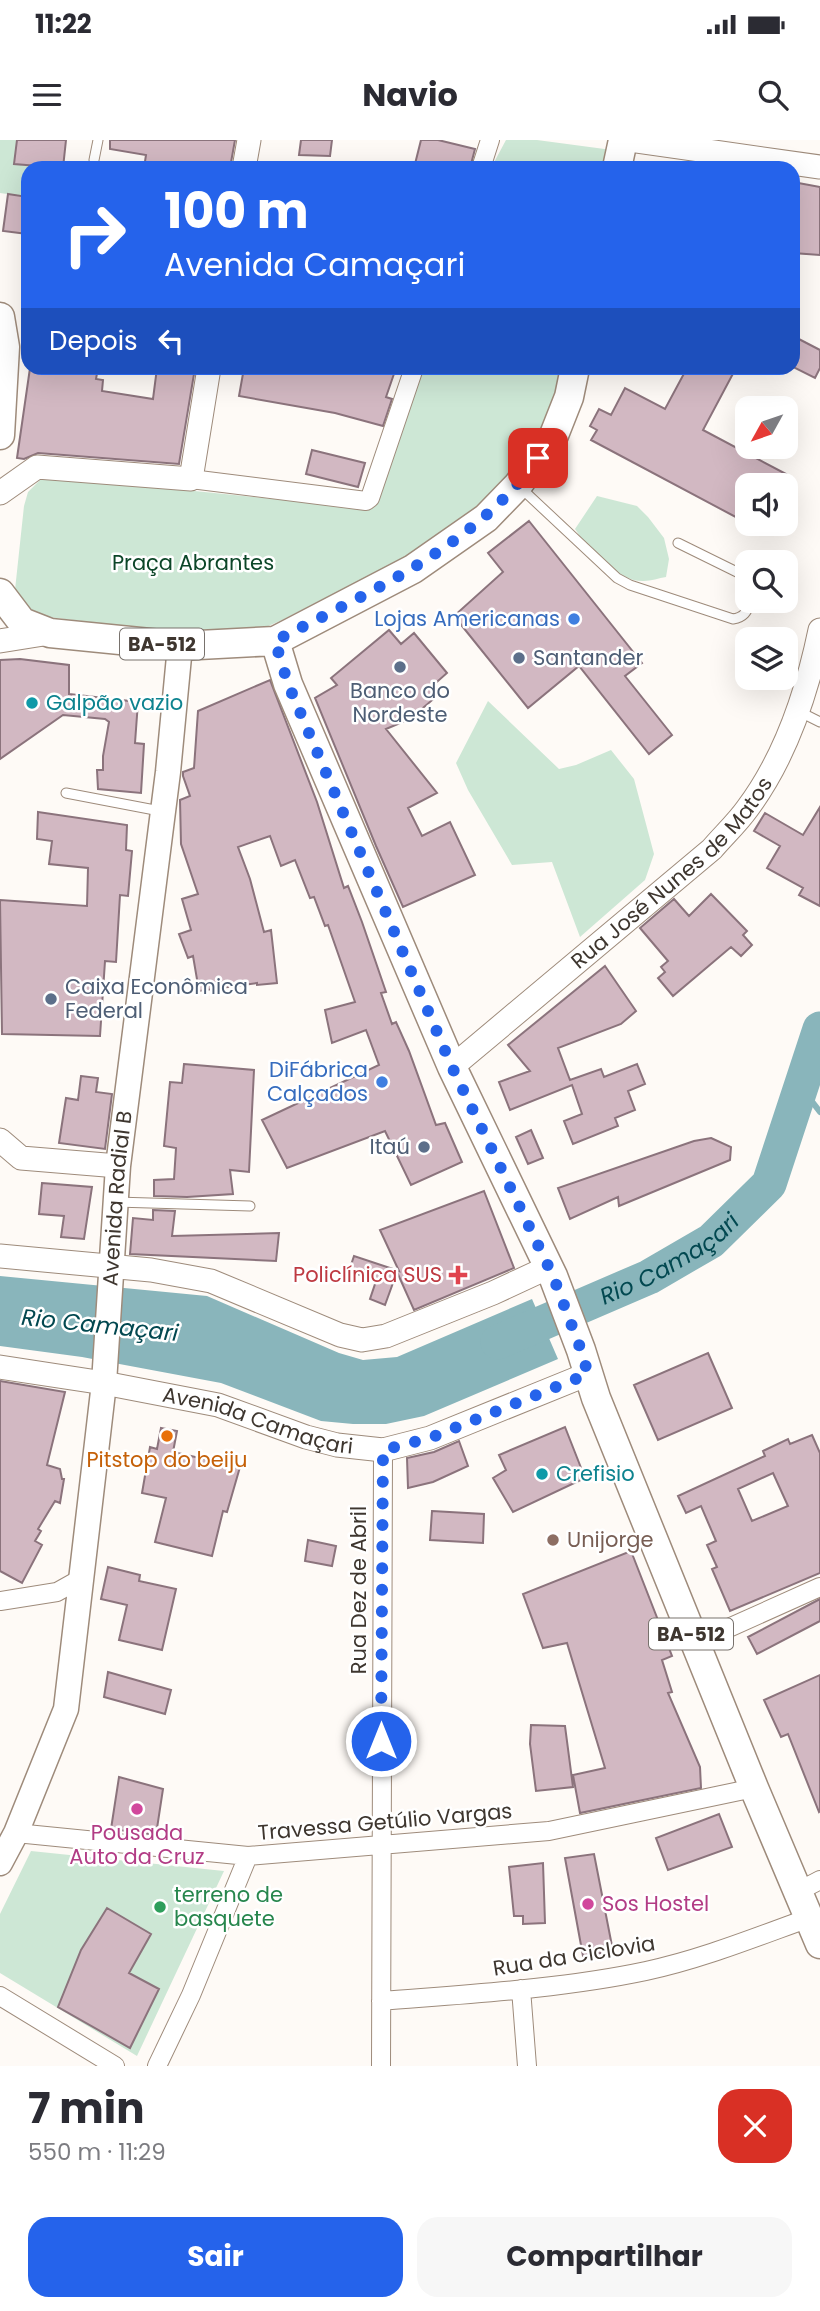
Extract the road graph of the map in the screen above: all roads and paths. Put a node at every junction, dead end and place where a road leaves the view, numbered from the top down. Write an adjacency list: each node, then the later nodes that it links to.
1 (98, 140): 6 (lane)
2 (249, 140): 7 (street)
3 (490, 140): 8 (street)
4 (623, 140): 9 (main road)
5 (630, 140): 10 (street)
6 (94, 160)
7 (245, 161)
8 (483, 161)
9 (618, 161)
10 (778, 161)
11 (800, 164): 12 (street)
12 (820, 167)
13 (0, 317): 14 (main road)
14 (3, 346): 18 (main road)
15 (208, 375): 19 (street)
16 (412, 375): 19 (street)
17 (574, 375): 20 (main road, BA-512)
18 (0, 435)
19 (191, 479): 21 (street)
20 (518, 485): 25 (lane); 29 (main road, BA-512)
21 (0, 493)
22 (678, 543): 23 (lane)
23 (735, 571)
24 (0, 593): 27 (main road, BA-512)
25 (745, 613)
26 (820, 630): 31 (street, Rua José Nunes de Matos)
27 (50, 633): 28 (street); 30 (main road, BA-512)
28 (0, 641)
29 (275, 641): 30 (main road, BA-512); 35 (main road, BA-512)
30 (180, 646): 34 (main road, Avenida Radial B)
31 (798, 712): 32 (lane); 35 (street, Rua José Nunes de Matos)
32 (820, 722)
33 (65, 793): 34 (lane)
34 (163, 811): 37 (main road, Avenida Radial B)
35 (452, 1067): 42 (main road, BA-512)
36 (0, 1140): 37 (street)
37 (118, 1166): 38 (main road, Avenida Radial B)
38 (116, 1202): 39 (lane); 41 (main road, Avenida Radial B)
39 (250, 1206)
40 (0, 1256): 41 (street)
41 (113, 1274): 42 (street); 45 (main road, Avenida Radial B)
42 (553, 1276): 43 (main road, BA-512)
43 (585, 1362): 46 (street, Avenida Camaçari); 50 (main road, BA-512)
44 (0, 1367): 45 (street, Avenida Camaçari)
45 (104, 1377): 46 (street, Avenida Camaçari); 47 (main road, Avenida Radial B)
46 (383, 1450): 53 (street, Rua Dez de Abril)
47 (82, 1578): 49 (street); 52 (main road, Avenida Radial B)
48 (820, 1587): 50 (street)
49 (0, 1601)
50 (695, 1643): 51 (main road, BA-512)
51 (754, 1788): 53 (street, Travessa Getúlio Vargas); 56 (main road, BA-512)
52 (16, 1833): 54 (street, Travessa Getúlio Vargas); 55 (main road, Avenida Radial B)
53 (380, 1846): 54 (street, Travessa Getúlio Vargas); 61 (street, Rua Dez de Abril)
54 (248, 1856): 63 (street)
55 (0, 1863)
56 (808, 1886): 57 (main road, BA-512)
57 (809, 1918): 58 (main road, BA-512); 59 (street, Rua da Ciclovia)
58 (820, 1944)
59 (521, 1989): 61 (street, Rua da Ciclovia); 65 (street)
60 (0, 1996): 62 (street)
61 (381, 2001): 64 (street, Rua Dez de Abril)
62 (115, 2066)
63 (157, 2066)
64 (381, 2066)
65 (527, 2066)

